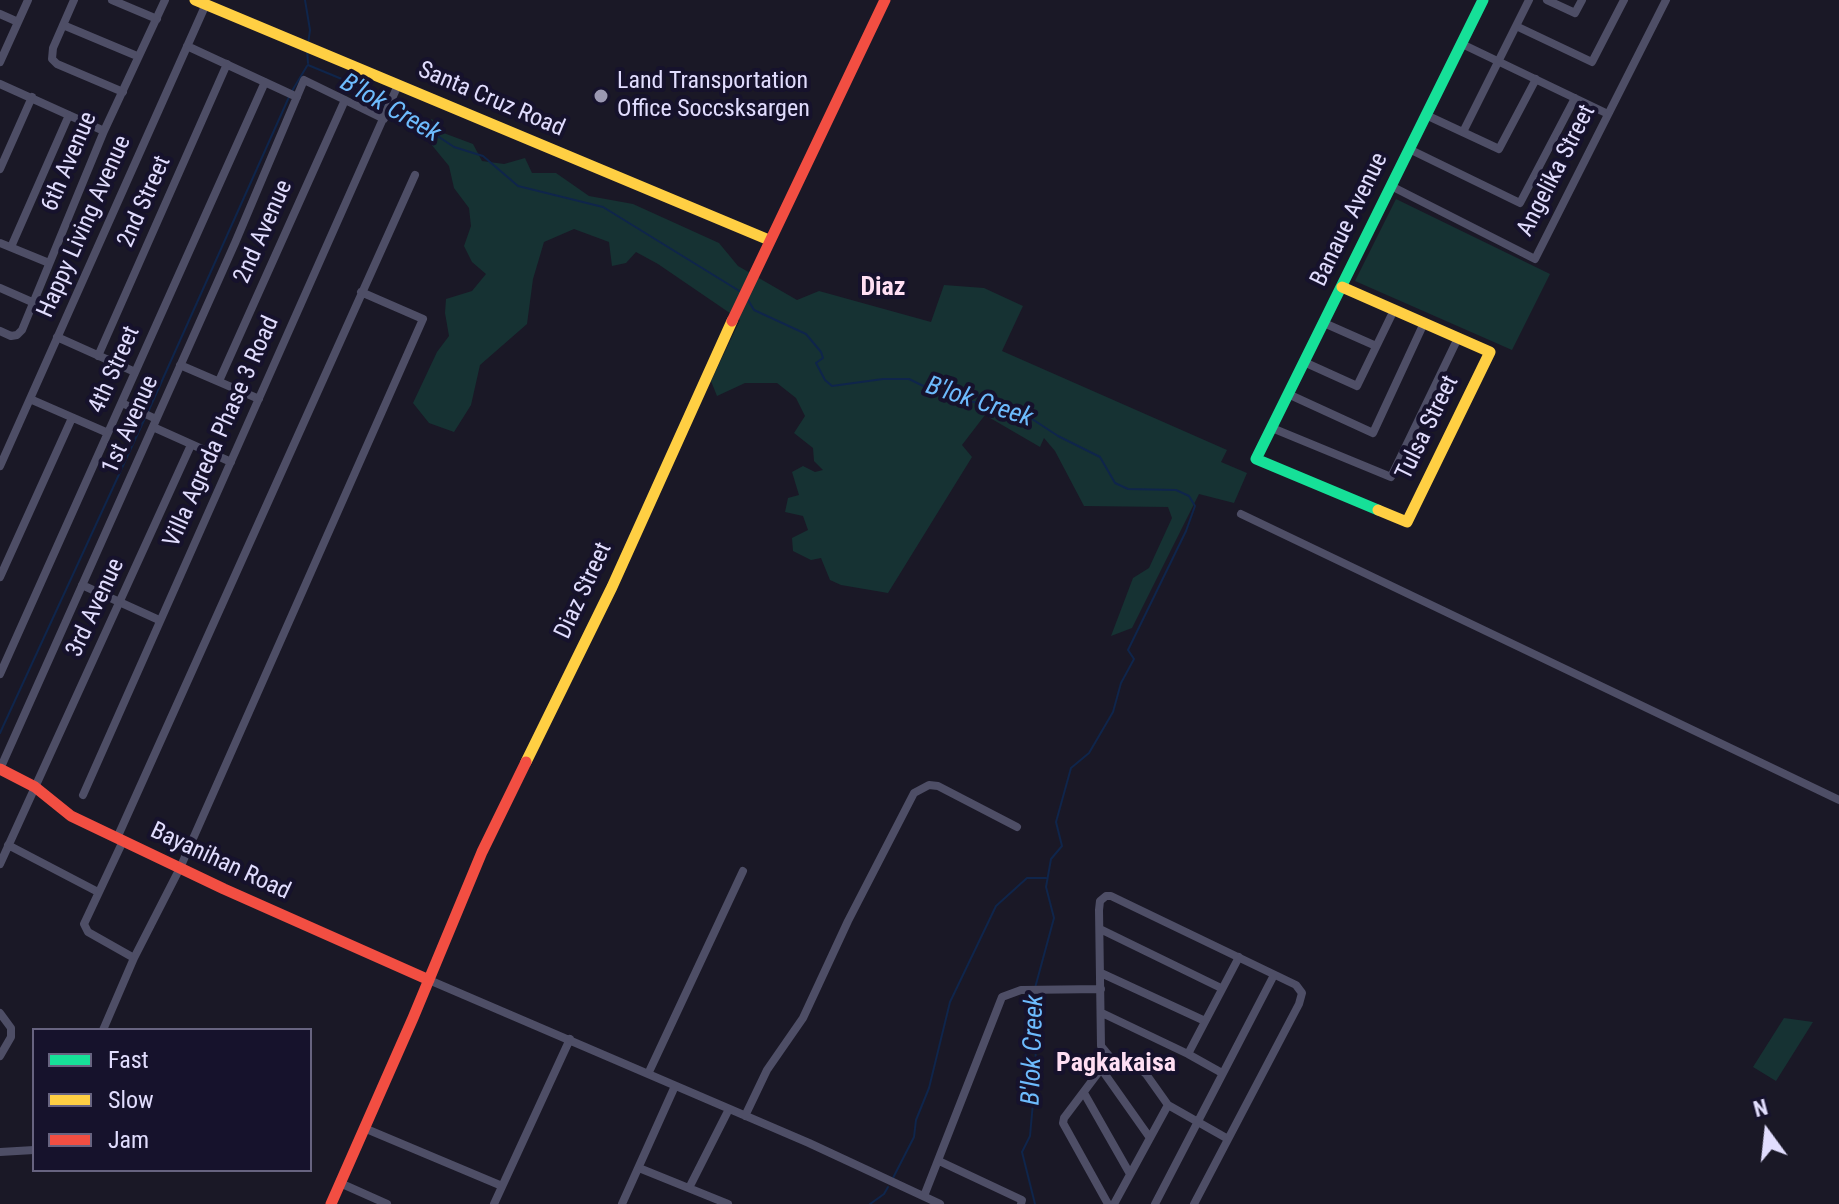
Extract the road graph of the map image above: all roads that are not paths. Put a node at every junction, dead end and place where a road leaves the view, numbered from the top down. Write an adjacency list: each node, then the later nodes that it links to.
1 (28, 0): 15 (street)
2 (74, 0): 16 (street)
3 (112, 0): 14 (street)
4 (165, 0): 14 (street, 6th Avenue)
5 (885, 0): 43 (street, Diaz Street)
6 (1483, 0): 18 (street, Banaue Avenue)
7 (1529, 0): 17 (street)
8 (1547, 0): 9 (street)
9 (1582, 0)
10 (1624, 0): 17 (street)
11 (1666, 0): 34 (street, Angelika Street)
12 (200, 2): 19 (street, Happy Living Avenue); 27 (street, Santa Cruz Road)
13 (0, 14): 15 (street)
14 (157, 19): 20 (street, 6th Avenue)
15 (18, 22): 21 (street)
16 (63, 25): 20 (street); 28 (street)
17 (1516, 26): 22 (street)
18 (1462, 44): 22 (street); 36 (street, Banaue Avenue)
19 (187, 46): 23 (street); 55 (street, Happy Living Avenue)
20 (137, 56): 28 (street, 6th Avenue)
21 (0, 60)
22 (1498, 61): 24 (street); 38 (street)
23 (227, 64): 25 (street); 58 (street, 2nd Street)
24 (1536, 79): 31 (street); 38 (street)
25 (265, 82): 29 (street); 61 (street, 4th Street)
26 (0, 84): 30 (street)
27 (398, 85): 33 (street, Villa Agreda Phase 3 Road); 43 (street, Santa Cruz Road)
28 (123, 92): 37 (street, 6th Avenue)
29 (291, 95): 32 (street, 1st Avenue); 60 (street, 1st Avenue)
30 (32, 97): 35 (street); 40 (street)
31 (1575, 98): 34 (street); 39 (street)
32 (345, 100): 33 (street); 62 (street, 2nd Avenue)
33 (387, 112): 65 (street, Villa Agreda Phase 3 Road)
34 (1608, 114): 42 (street, Angelika Street)
35 (69, 115): 37 (street); 45 (street)
36 (1426, 115): 38 (street); 39 (street, Banaue Avenue)
37 (104, 131): 46 (street, 6th Avenue)
38 (1463, 132)
39 (1409, 149): 42 (street, Banaue Avenue)
40 (0, 169)
41 (415, 175): 49 (street)
42 (1391, 186): 47 (street, Banaue Avenue)
43 (769, 240): 97 (street, Diaz Street)
44 (0, 243): 45 (street)
45 (11, 247): 46 (street)
46 (49, 263): 50 (street, 6th Avenue)
47 (1342, 287): 51 (street, Tulsa Street); 52 (street, Banaue Avenue)
48 (0, 288): 50 (street)
49 (361, 292): 86 (street); 89 (street)
50 (32, 302): 54 (street, 6th Avenue)
51 (1394, 310): 53 (street, Tulsa Street); 57 (street)
52 (1324, 323): 57 (street); 59 (street, Banaue Avenue)
53 (1424, 323): 56 (street, Tulsa Street); 63 (street)
54 (0, 331)
55 (57, 337): 58 (street); 64 (street, Happy Living Avenue)
56 (1458, 338): 69 (street); 72 (street, Tulsa Street)
57 (1376, 346): 59 (street)
58 (98, 356): 61 (street)
59 (1304, 362): 63 (street, Banaue Avenue)
60 (180, 365): 62 (street); 68 (street, 1st Avenue)
61 (135, 372): 66 (street, 4th Street)
62 (219, 381): 65 (street)
63 (1288, 394): 69 (street, Banaue Avenue)
64 (30, 399): 67 (street); 74 (street, Happy Living Avenue)
65 (259, 399): 73 (street, Villa Agreda Phase 3 Road)
66 (122, 403): 68 (street); 70 (street, 4th Street)
67 (72, 418): 70 (street); 76 (street)
68 (150, 419): 71 (street); 77 (street, 1st Avenue)
69 (1272, 428): 72 (street, Banaue Avenue)
70 (108, 433): 80 (street, 4th Street)
71 (191, 445): 73 (street); 78 (street, 3rd Avenue)
72 (1256, 459)
73 (231, 462): 79 (street, Villa Agreda Phase 3 Road)
74 (0, 466)
75 (1241, 514): 84 (street)
76 (2, 574)
77 (82, 585): 78 (street); 81 (street, 1st Avenue)
78 (121, 602): 79 (street); 82 (street, 3rd Avenue)
79 (159, 620): 83 (street, Villa Agreda Phase 3 Road)
80 (0, 674)
81 (0, 769): 82 (street, Bayanihan Road)
82 (35, 787): 86 (street, Bayanihan Road); 87 (street, 3rd Avenue)
83 (83, 795)
84 (1839, 800)
85 (1017, 827): 115 (street)
86 (120, 839): 89 (street, Bayanihan Road); 91 (street)
87 (8, 845): 88 (street, 3rd Avenue); 91 (street)
88 (0, 864)
89 (180, 868): 94 (street); 97 (street, Bayanihan Road)
90 (743, 871): 110 (street)
91 (98, 892): 94 (street)
92 (1100, 929): 93 (street); 95 (street); 98 (street)
93 (1239, 957): 96 (street); 98 (street)
94 (134, 958): 103 (street)
95 (1101, 973): 99 (street); 102 (street)
96 (1274, 975): 109 (street); 119 (street)
97 (429, 980): 104 (street); 117 (street, Diaz Street)
98 (1221, 988): 102 (street)
99 (1101, 989): 101 (street); 122 (street)
100 (0, 1013): 106 (street)
101 (1102, 1013): 105 (street); 107 (street)
102 (1205, 1021): 105 (street)
103 (104, 1028)
104 (570, 1039): 110 (street); 126 (street)
105 (1188, 1054): 109 (street)
106 (0, 1056)
107 (1110, 1057): 108 (street); 113 (street)
108 (1102, 1070): 112 (street); 118 (street)
109 (1222, 1073): 116 (street)
110 (648, 1074): 111 (street)
111 (675, 1086): 114 (street); 123 (street)
112 (1084, 1093): 124 (street); 136 (street)
113 (1168, 1105): 116 (street); 118 (street)
114 (729, 1109): 115 (street); 127 (street)
115 (745, 1116): 128 (street)
116 (1196, 1121): 119 (street); 137 (street)
117 (364, 1128): 125 (street, Diaz Street); 126 (street)
118 (1150, 1138): 124 (street)
119 (1228, 1139): 138 (street)
120 (32, 1150): 121 (street)
121 (0, 1152)
122 (939, 1161): 128 (street); 135 (street)
123 (639, 1168): 127 (street); 132 (street)
124 (1130, 1174): 136 (street)
125 (340, 1183): 129 (street, Diaz Street); 130 (street)
126 (502, 1186): 131 (street)
127 (689, 1188): 133 (street)
128 (924, 1196): 134 (street)
129 (331, 1204)
130 (387, 1204)
131 (494, 1204)
132 (622, 1204)
133 (728, 1204)
134 (940, 1204)
135 (1021, 1204)
136 (1111, 1204)
137 (1155, 1204)
138 (1194, 1204)

